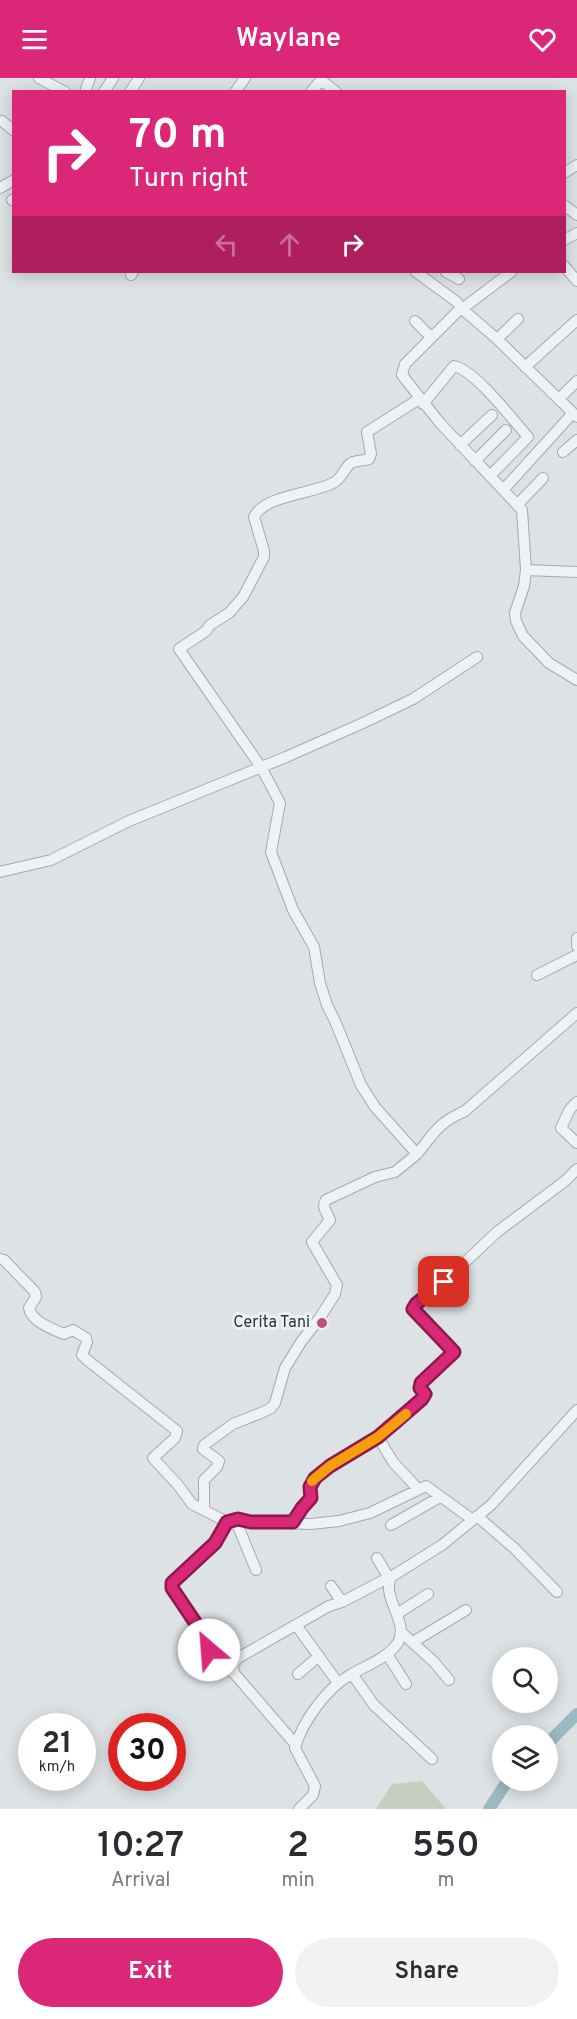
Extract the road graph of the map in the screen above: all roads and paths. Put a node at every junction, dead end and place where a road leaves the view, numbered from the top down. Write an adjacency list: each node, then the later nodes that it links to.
1 (39, 78): 2 (street)
2 (48, 88)
3 (313, 90): 4 (street)
4 (334, 90)
5 (2, 120): 6 (street)
6 (12, 129)
7 (566, 268): 12 (street)
8 (423, 273): 13 (street)
9 (448, 273): 11 (street)
10 (494, 276): 13 (street)
11 (459, 279)
12 (577, 281)
13 (461, 308): 17 (street); 18 (street)
14 (518, 319): 18 (street)
15 (577, 320): 19 (street)
16 (415, 321): 17 (street)
17 (432, 337): 22 (street)
18 (497, 339): 19 (street)
19 (525, 367): 21 (street)
20 (577, 381): 21 (street)
21 (559, 399): 24 (street)
22 (421, 401): 27 (street); 30 (street); 38 (street)
23 (492, 415): 27 (street)
24 (575, 415): 32 (street)
25 (506, 430): 29 (street)
26 (577, 440): 28 (street)
27 (460, 445): 29 (street)
28 (563, 452)
29 (475, 461): 30 (street)
30 (490, 476): 32 (street)
31 (543, 478): 33 (street)
32 (504, 489): 33 (street)
33 (518, 504): 34 (street)
34 (526, 570): 35 (street); 37 (street)
35 (577, 572)
36 (477, 657): 38 (street)
37 (577, 680)
38 (261, 767): 39 (street); 47 (street)
39 (0, 872)
40 (577, 938): 41 (street)
41 (577, 946)
42 (577, 955): 43 (street)
43 (537, 975)
44 (577, 1013): 47 (street)
45 (577, 1102): 46 (street)
46 (577, 1143)
47 (417, 1154): 54 (street)
48 (577, 1169): 51 (street)
49 (0, 1259): 54 (street)
50 (577, 1410): 55 (street)
51 (378, 1437): 52 (street); 57 (street)
52 (418, 1489): 53 (street); 57 (street)
53 (440, 1497): 55 (street); 58 (street)
54 (204, 1510): 56 (street)
55 (475, 1518): 61 (street); 63 (street)
56 (231, 1520): 57 (street); 60 (street); 73 (street)
57 (293, 1522)
58 (391, 1525)
59 (376, 1558): 61 (street)
60 (256, 1570)
61 (389, 1579): 65 (street); 67 (street)
62 (332, 1586): 65 (street)
63 (557, 1592)
64 (428, 1594): 67 (street)
65 (342, 1602): 68 (street)
66 (466, 1610): 70 (street)
67 (397, 1614): 69 (street)
68 (296, 1625): 72 (street); 73 (street)
69 (401, 1632): 70 (street); 71 (street)
70 (413, 1642): 76 (street)
71 (387, 1654): 75 (street); 78 (street)
72 (319, 1656): 74 (street); 77 (street)
73 (234, 1673): 79 (street)
74 (298, 1674)
75 (352, 1674): 77 (street); 80 (street)
76 (449, 1680)
77 (338, 1683): 79 (street)
78 (406, 1684)
79 (296, 1745): 81 (street)
80 (432, 1759)
81 (312, 1805): 82 (street)
82 (299, 1809)

